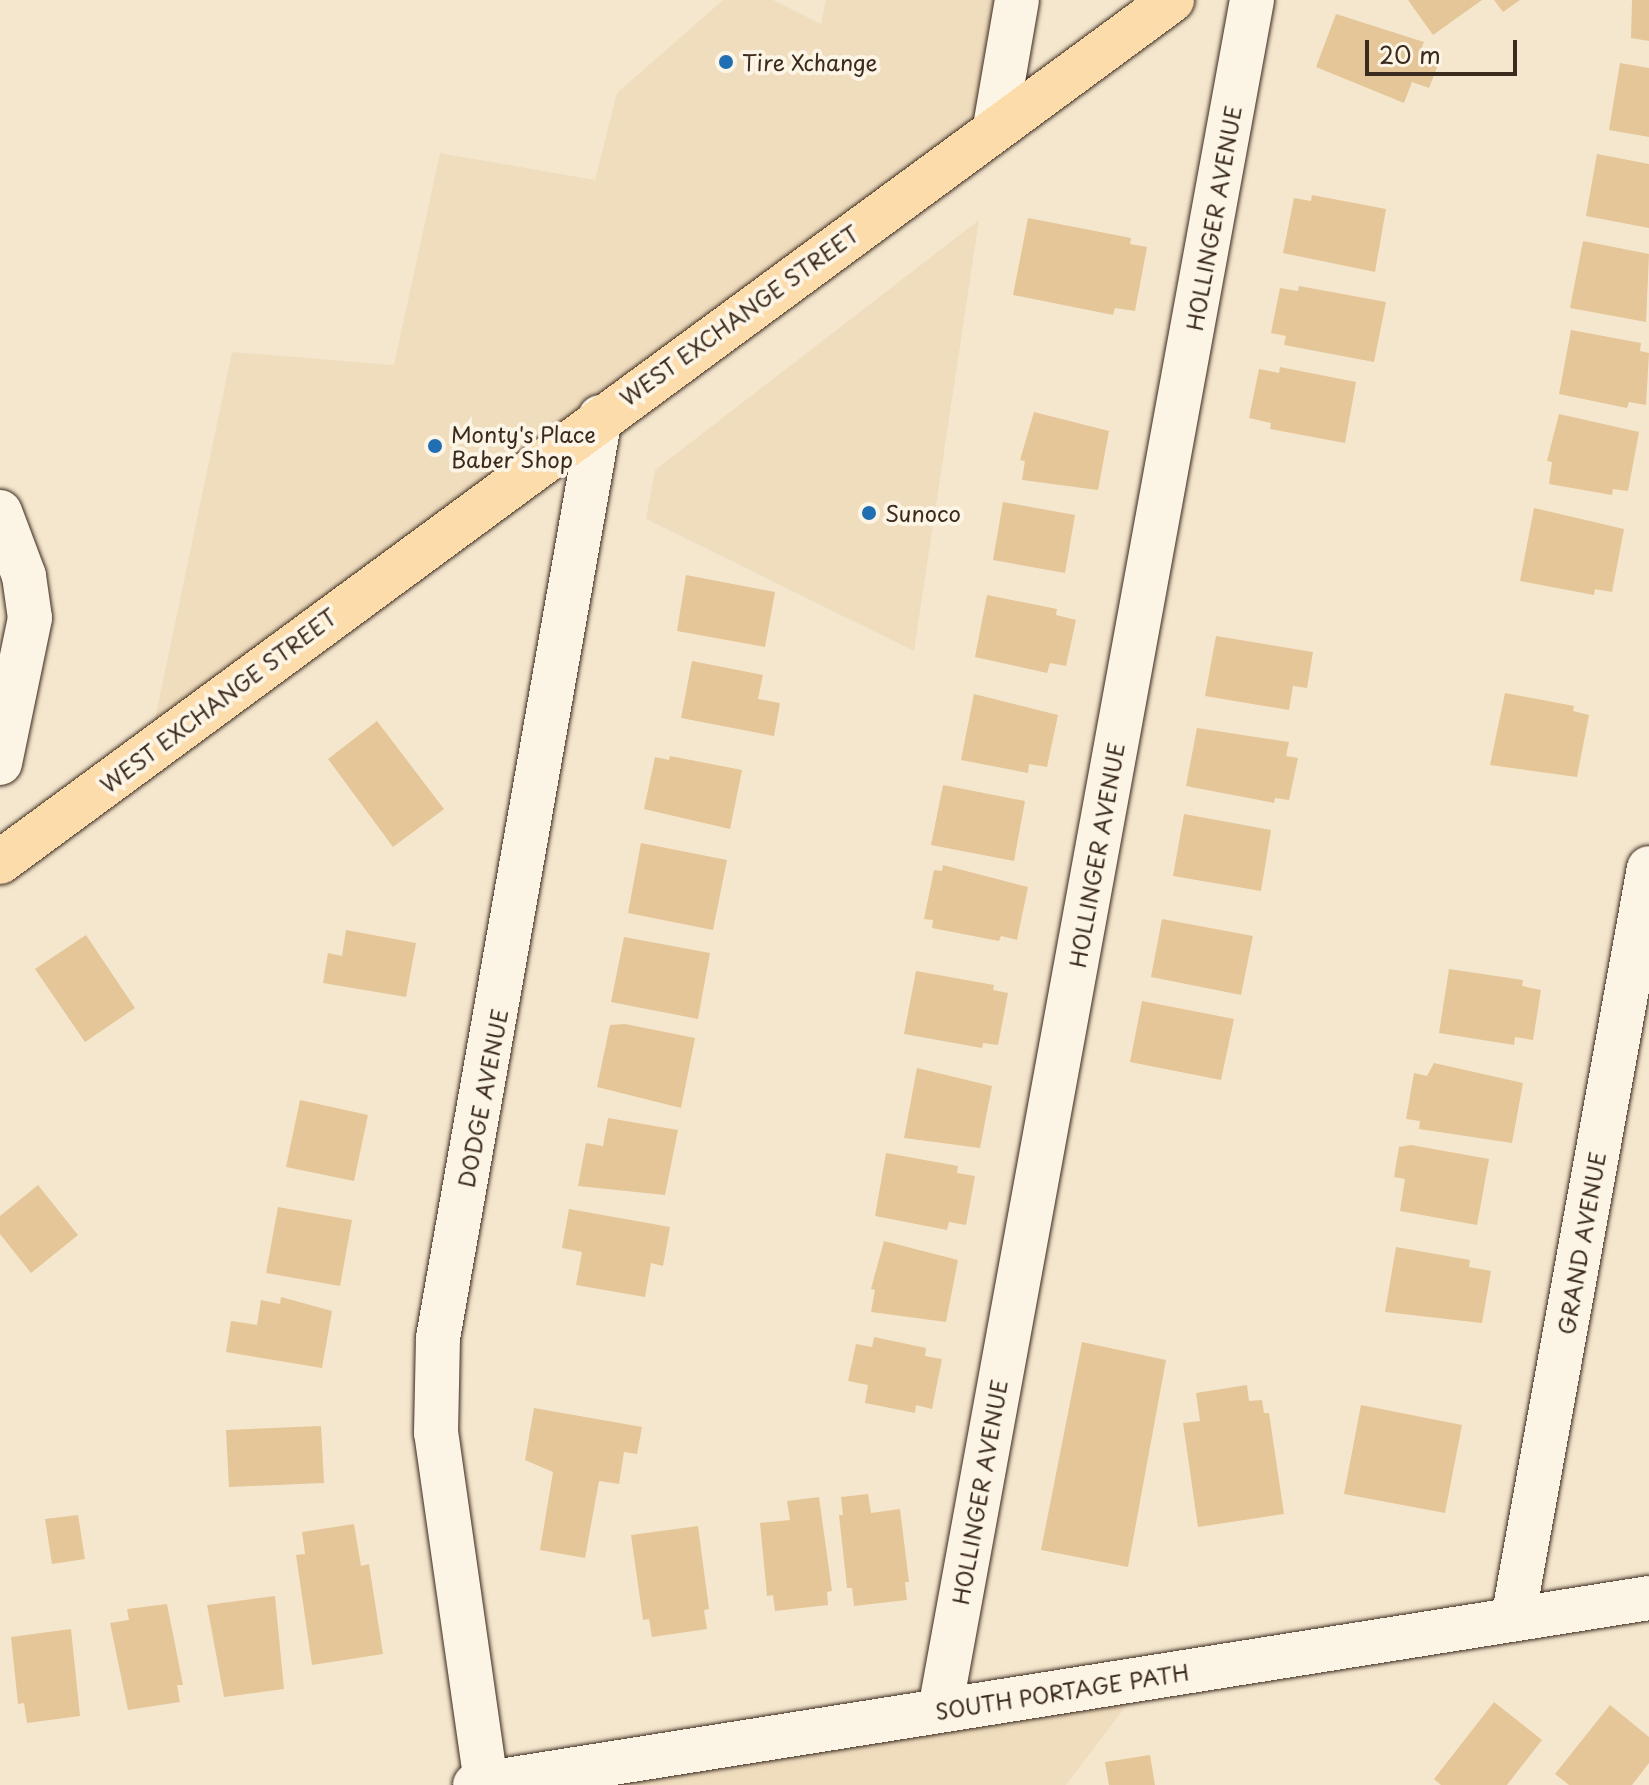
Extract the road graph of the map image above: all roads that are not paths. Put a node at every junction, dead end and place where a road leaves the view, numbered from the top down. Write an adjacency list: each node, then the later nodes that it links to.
1 (1017, 0): 4 (street)
2 (1172, 0): 4 (main road, WEST EXCHANGE STREET)
3 (1252, 0): 12 (street, HOLLINGER AVENUE)
4 (995, 127): 5 (main road, WEST EXCHANGE STREET)
5 (600, 417): 8 (main road, WEST EXCHANGE STREET); 14 (street, DODGE AVENUE)
6 (0, 512): 7 (street)
7 (0, 763)
8 (0, 862)
9 (1649, 868): 11 (street, GRAND AVENUE)
10 (1645, 1602): 11 (street, SOUTH PORTAGE PATH)
11 (1513, 1619): 12 (street, SOUTH PORTAGE PATH)
12 (940, 1710): 13 (street, SOUTH PORTAGE PATH)
13 (598, 1777): 14 (street, SOUTH PORTAGE PATH)
14 (481, 1784)

